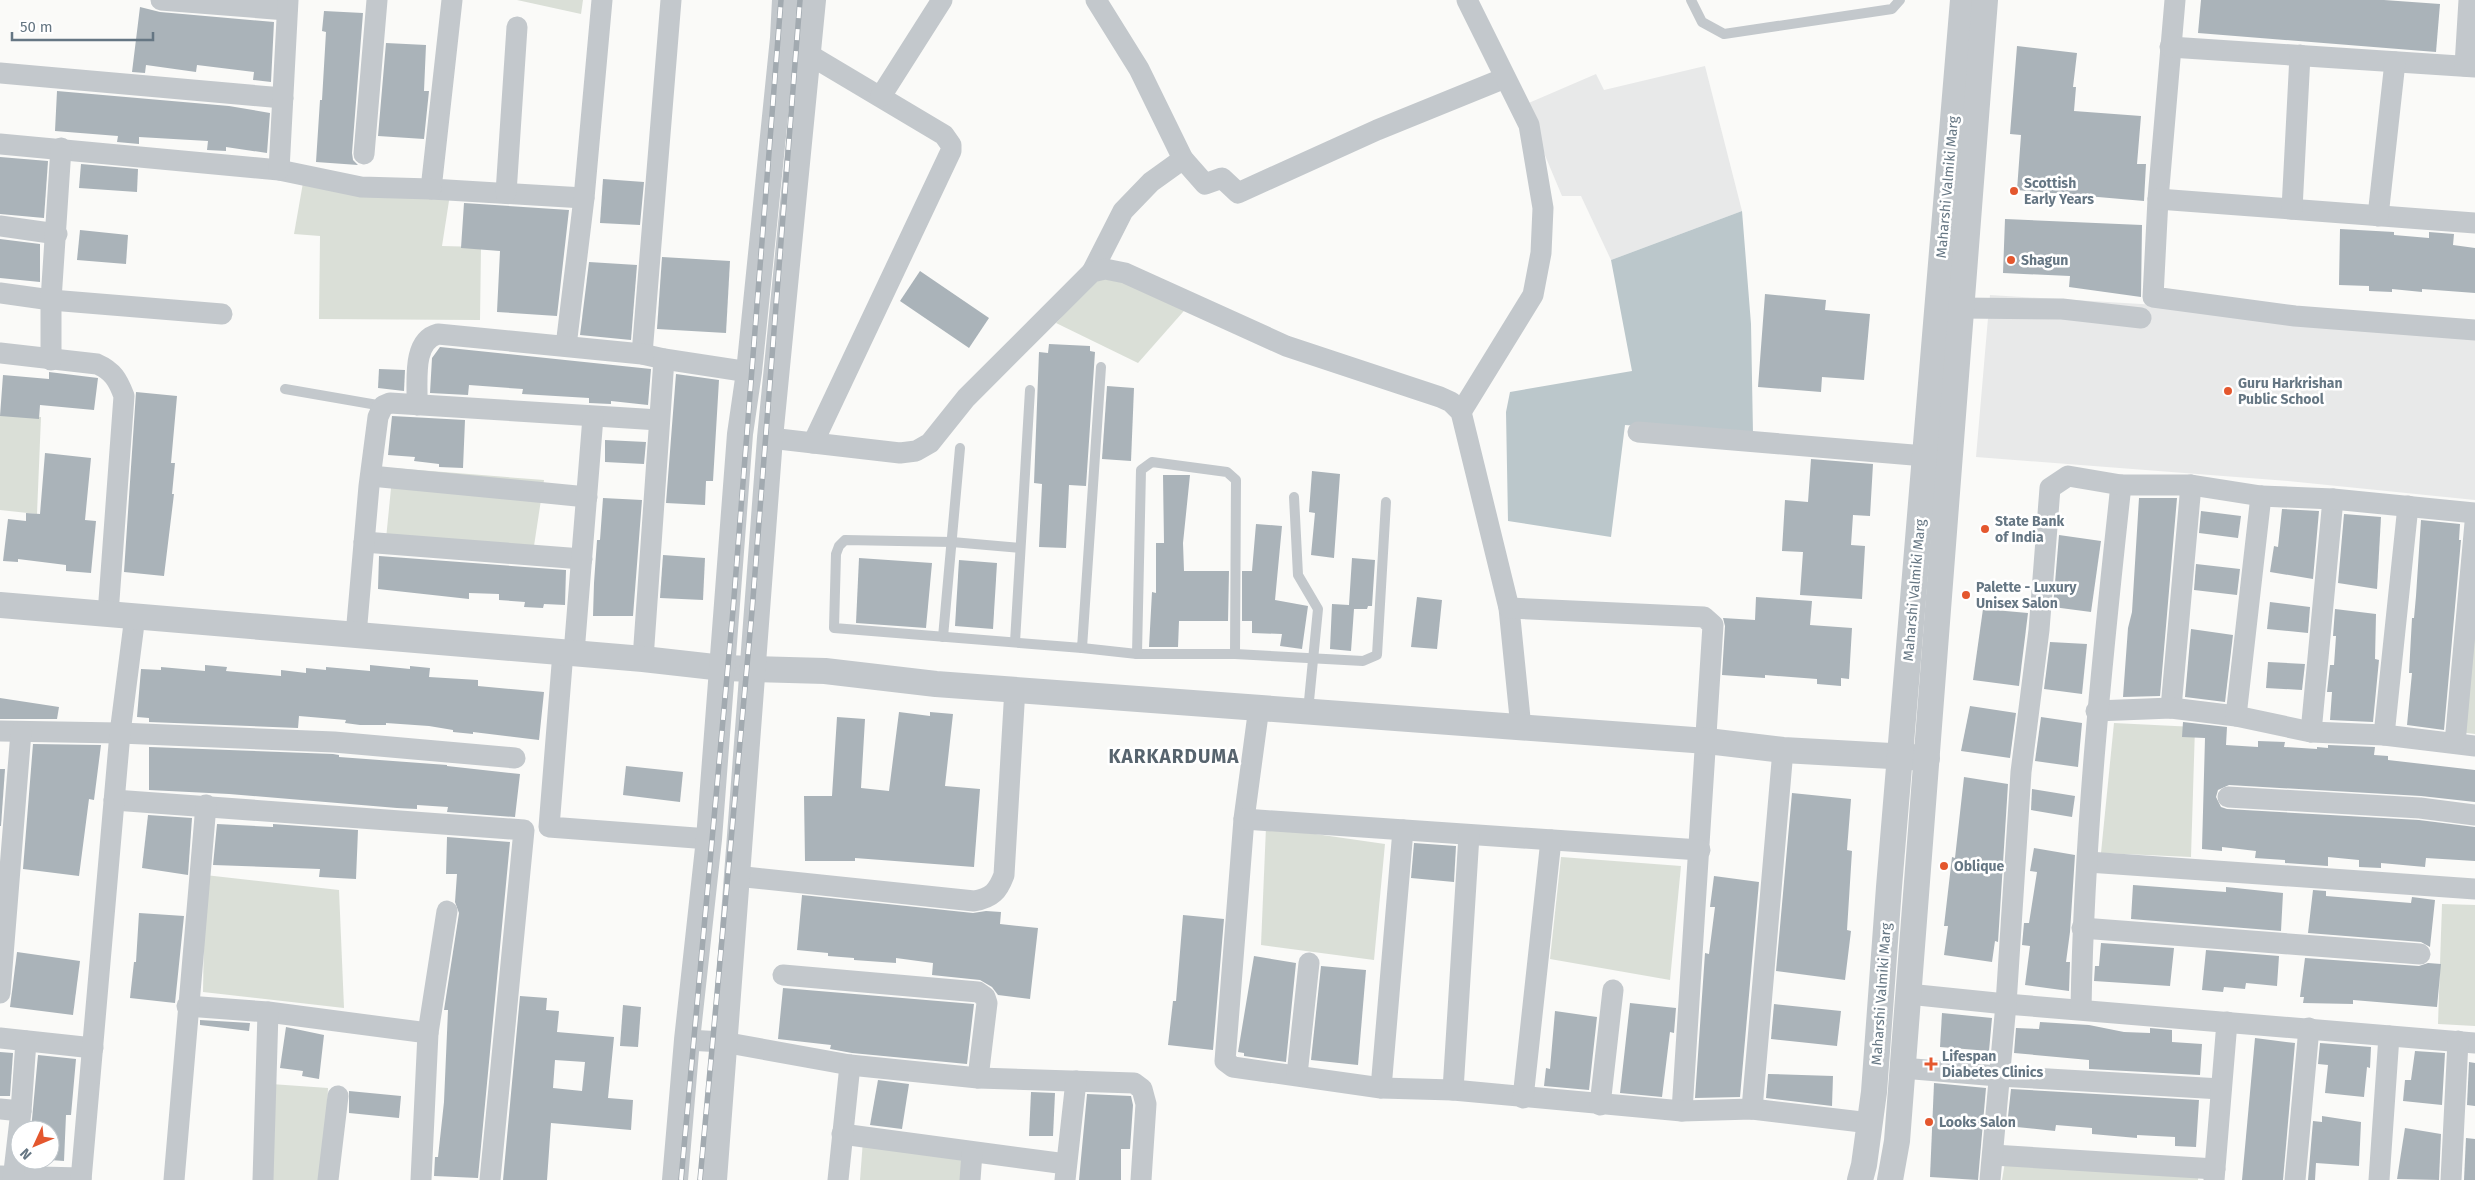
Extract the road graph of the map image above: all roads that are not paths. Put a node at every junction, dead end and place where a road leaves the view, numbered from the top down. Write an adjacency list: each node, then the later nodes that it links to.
1 (161, 0): 17 (street)
2 (377, 0): 30 (street)
3 (452, 0): 33 (street)
4 (602, 0): 35 (street)
5 (671, 0): 51 (street)
6 (785, 0): 55 (street)
7 (813, 0): 20 (street)
8 (942, 0): 26 (street)
9 (1096, 0): 31 (street)
10 (1467, 0): 25 (street)
11 (1691, 0): 12 (lane)
12 (1900, 0)
13 (1963, 0): 67 (street, Maharshi Valmiki Marg)
14 (1985, 0): 45 (street, Maharshi Valmiki Marg)
15 (2175, 0): 19 (street)
16 (2469, 0): 23 (street)
17 (287, 5): 27 (street)
18 (517, 27): 34 (street)
19 (2170, 47): 21 (street); 36 (street)
20 (808, 54): 26 (street); 64 (street)
21 (2300, 55): 22 (street); 37 (street)
22 (2395, 62): 23 (street); 38 (street)
23 (2470, 66)
24 (0, 73): 27 (street)
25 (1505, 78): 31 (street); 60 (street)
26 (882, 96): 65 (street)
27 (282, 98): 32 (street)
28 (0, 144): 29 (street)
29 (61, 148): 32 (street); 41 (street)
30 (364, 154)
31 (1184, 159): 42 (street)
32 (279, 170): 33 (street)
33 (431, 189): 34 (street)
34 (506, 193): 35 (street)
35 (584, 198): 49 (street)
36 (2158, 199): 37 (street); 48 (street)
37 (2292, 209): 38 (street)
38 (2378, 216): 39 (street)
39 (2475, 223)
40 (0, 226): 41 (street)
41 (57, 234): 44 (street)
42 (1092, 272): 60 (street); 65 (street)
43 (0, 293): 44 (street)
44 (52, 300): 46 (street); 53 (street)
45 (1960, 308): 47 (street); 115 (street, Maharshi Valmiki Marg)
46 (222, 314)
47 (2141, 318)
48 (2475, 330)
49 (566, 346): 51 (street); 58 (street)
50 (0, 353): 53 (street)
51 (642, 354): 52 (street)
52 (664, 359): 55 (street); 62 (street)
53 (51, 360): 85 (street)
54 (1101, 367): 90 (lane)
55 (749, 372): 96 (street)
56 (285, 389): 59 (lane)
57 (1030, 390): 81 (lane)
58 (417, 405): 59 (street); 61 (street)
59 (383, 406): 68 (street)
60 (1461, 412): 84 (street)
61 (593, 417): 62 (street); 72 (street)
62 (658, 420): 95 (street)
63 (1638, 432): 67 (street)
64 (770, 438): 65 (street); 97 (street)
65 (814, 444)
66 (960, 448): 80 (lane)
67 (1925, 456): 113 (street, Maharshi Valmiki Marg)
68 (370, 476): 72 (street); 79 (street)
69 (2121, 485): 70 (street); 101 (street); 137 (street)
70 (2191, 485): 71 (street); 100 (street)
71 (2261, 496): 74 (street); 103 (street)
72 (587, 497): 82 (street)
73 (1294, 497): 94 (lane)
74 (2333, 499): 76 (street); 107 (street)
75 (1386, 502): 94 (lane)
76 (2408, 506): 77 (street); 109 (street)
77 (2475, 513)
78 (2475, 523): 111 (street)
79 (364, 542): 82 (street); 87 (street)
80 (952, 542): 81 (lane); 88 (lane); 88 (lane)
81 (1020, 548): 89 (lane)
82 (582, 559): 91 (street)
83 (0, 605): 85 (street)
84 (1509, 608): 104 (street); 110 (street)
85 (108, 614): 86 (street)
86 (135, 616): 87 (street); 108 (street)
87 (356, 635): 91 (street)
88 (943, 637): 89 (lane)
89 (1015, 642): 90 (lane)
90 (1082, 648): 92 (lane)
91 (568, 653): 95 (street); 123 (street)
92 (1137, 654): 93 (lane); 93 (lane)
93 (1235, 654): 94 (lane)
94 (1313, 658): 102 (lane)
95 (643, 659): 96 (street)
96 (723, 668): 97 (street); 123 (street)
97 (753, 669): 98 (street); 127 (street)
98 (1015, 688): 99 (street); 127 (street)
99 (1260, 707): 102 (street); 120 (street)
100 (2171, 708): 101 (street); 103 (street)
101 (2096, 711): 126 (street)
102 (1308, 712): 104 (street)
103 (2236, 716): 107 (street)
104 (1521, 728): 110 (street)
105 (0, 731): 106 (street)
106 (21, 732): 108 (street); 135 (street)
107 (2311, 732): 109 (street)
108 (120, 733): 114 (street); 117 (street)
109 (2384, 735): 111 (street)
110 (1707, 742): 112 (street); 125 (street)
111 (2465, 744)
112 (1783, 750): 113 (street); 164 (street)
113 (1900, 756): 115 (street); 167 (street, Maharshi Valmiki Marg)
114 (515, 758)
115 (1927, 758): 136 (street, Maharshi Valmiki Marg)
116 (2228, 797): 119 (street)
117 (114, 800): 118 (street); 150 (street)
118 (206, 806): 138 (street); 179 (street)
119 (2475, 815)
120 (1244, 819): 121 (street); 153 (street)
121 (1403, 830): 122 (street); 157 (street)
122 (1469, 835): 124 (street); 159 (street)
123 (709, 839): 146 (street)
124 (1550, 840): 125 (street); 161 (street)
125 (1700, 850): 166 (street)
126 (2088, 862): 128 (street); 130 (street)
127 (736, 876): 148 (street)
128 (2475, 889)
129 (447, 911): 143 (street)
130 (2082, 928): 131 (street); 139 (street)
131 (2420, 954)
132 (1309, 963): 153 (street)
133 (783, 975): 155 (street)
134 (1613, 990): 162 (street)
135 (0, 994)
136 (1908, 994): 137 (street); 152 (street, Maharshi Valmiki Marg)
137 (2006, 1004): 139 (street); 154 (street)
138 (187, 1006): 140 (street); 175 (street)
139 (2081, 1009): 141 (street)
140 (268, 1012): 143 (street); 176 (street)
141 (2227, 1022): 142 (street); 158 (street)
142 (2309, 1028): 144 (street); 188 (street)
143 (428, 1033): 178 (street)
144 (2388, 1036): 149 (street); 189 (street)
145 (0, 1038): 147 (street)
146 (687, 1040): 148 (street); 180 (street)
147 (26, 1041): 150 (street); 165 (street)
148 (723, 1042): 151 (street); 181 (street)
149 (2467, 1042): 190 (street)
150 (93, 1048): 174 (street)
151 (850, 1065): 155 (street); 168 (street)
152 (1902, 1068): 154 (street); 186 (street, Maharshi Valmiki Marg)
153 (1297, 1075): 157 (street)
154 (1998, 1076): 158 (street); 170 (street)
155 (978, 1078): 156 (street)
156 (1076, 1081): 171 (street); 184 (street)
157 (1381, 1088): 159 (street)
158 (2221, 1089): 172 (street)
159 (1453, 1090): 161 (street)
160 (338, 1096): 177 (street)
161 (1523, 1098): 162 (street)
162 (1600, 1105): 166 (street)
163 (0, 1109): 165 (street)
164 (1752, 1109): 166 (street); 167 (street)
165 (21, 1111): 173 (street)
166 (1682, 1111)
167 (1870, 1123): 185 (street, Maharshi Valmiki Marg)
168 (842, 1134): 169 (street); 182 (street)
169 (972, 1153): 171 (street); 183 (street)
170 (1993, 1155): 172 (street); 187 (street)
171 (1066, 1172)
172 (2215, 1175)
173 (9, 1177): 174 (street)
174 (81, 1179)
175 (174, 1180)
176 (263, 1180)
177 (328, 1180)
178 (421, 1180)
179 (490, 1180)
180 (675, 1180)
181 (714, 1180)
182 (838, 1180)
183 (970, 1180)
184 (1141, 1180)
185 (1860, 1180)
186 (1890, 1180)
187 (1990, 1180)
188 (2295, 1180)
189 (2379, 1180)
190 (2451, 1180)

